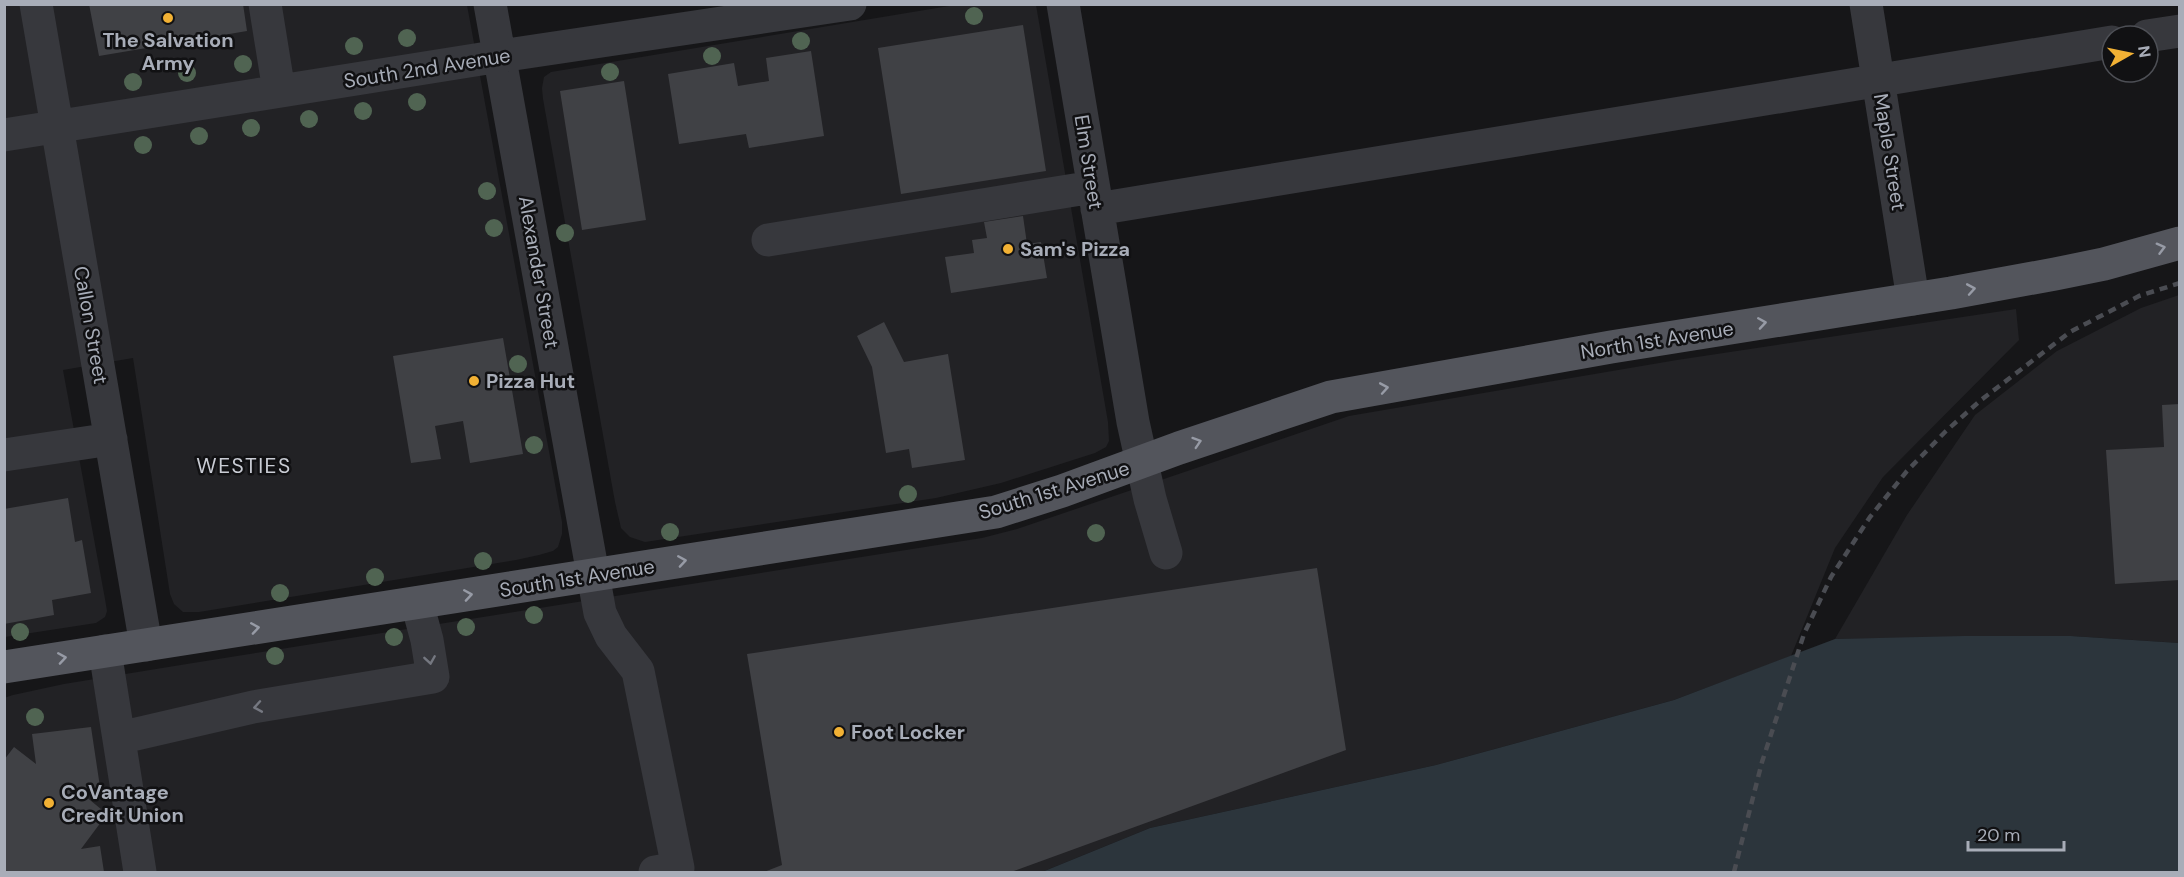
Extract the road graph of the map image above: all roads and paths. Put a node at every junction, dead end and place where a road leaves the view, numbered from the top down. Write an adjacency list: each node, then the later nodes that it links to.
1 (36, 4): 13 (street, Callon Street)
2 (265, 4): 12 (street)
3 (490, 4): 10 (street, Alexander Street)
4 (850, 4): 10 (street, South 2nd Avenue)
5 (1063, 4): 15 (street, Elm Street)
6 (1866, 4): 11 (street, Maple Street)
7 (2180, 31): 8 (street)
8 (2160, 34)
9 (2100, 44): 11 (street)
10 (500, 56): 12 (street, South 2nd Avenue); 23 (street, Alexander Street)
11 (1878, 80): 15 (street); 18 (street, Maple Street)
12 (279, 91): 13 (street, South 2nd Avenue)
13 (57, 127): 14 (street, South 2nd Avenue); 19 (street, Callon Street)
14 (4, 135)
15 (1095, 198): 16 (street); 21 (street, Elm Street)
16 (768, 240)
17 (2180, 243): 18 (main road, North 1st Avenue, one-way to 17)
18 (1913, 299): 21 (main road, North 1st Avenue, one-way to 18)
19 (111, 439): 20 (street); 25 (street, Callon Street)
20 (4, 455)
21 (1142, 462): 22 (street, Elm Street); 23 (main road, South 1st Avenue, one-way to 21)
22 (1166, 553)
23 (594, 575): 24 (main road, South 1st Avenue, one-way to 23); 30 (street, Alexander Street)
24 (417, 603): 25 (main road, South 1st Avenue, one-way to 24); 28 (street, one-way to 28)
25 (147, 645): 26 (main road, South 1st Avenue)
26 (105, 651): 27 (main road, South 1st Avenue, one-way to 26); 28 (street)
27 (4, 667)
28 (119, 738): 29 (street)
29 (140, 873)
30 (655, 873)

